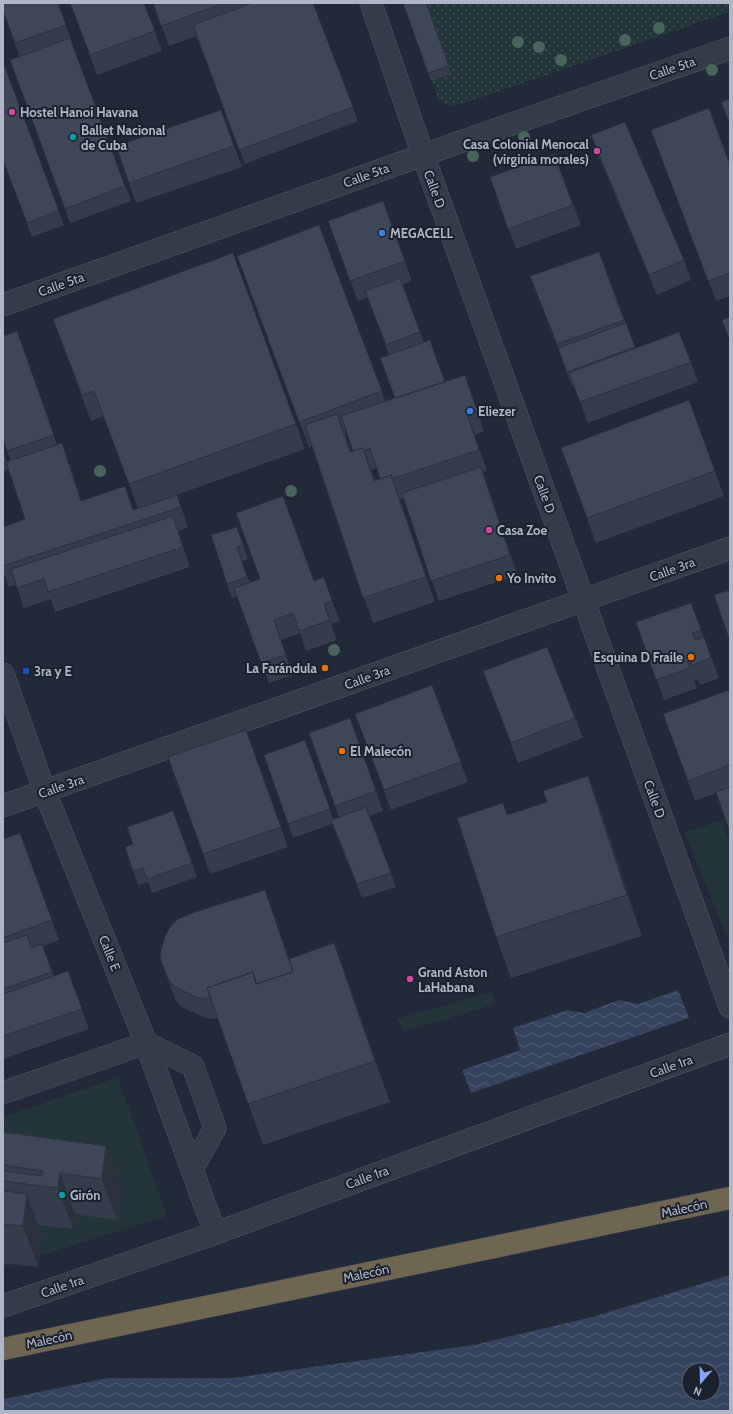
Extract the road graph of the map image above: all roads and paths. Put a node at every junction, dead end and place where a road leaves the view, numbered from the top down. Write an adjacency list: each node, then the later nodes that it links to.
1 (371, 3): 3 (street, Calle D)
2 (730, 48): 3 (street, Calle 5ta)
3 (422, 155): 4 (street, Calle 5ta); 6 (street, Calle D)
4 (3, 305)
5 (730, 548): 6 (street, Calle 3ra)
6 (583, 601): 8 (street, Calle 3ra); 10 (street, Calle D)
7 (3, 674): 8 (street, Calle E)
8 (45, 792): 9 (street, Calle 3ra); 11 (street, Calle E)
9 (3, 806)
10 (730, 1007)
11 (146, 1043): 13 (street); 14 (street, Calle E); 14 (street)
12 (730, 1044): 16 (street, Calle 1ra)
13 (3, 1093)
14 (192, 1169): 16 (street, Calle E)
15 (730, 1198): 18 (highway, Malecón)
16 (216, 1233): 17 (street, Calle 1ra)
17 (3, 1306)
18 (3, 1349)

